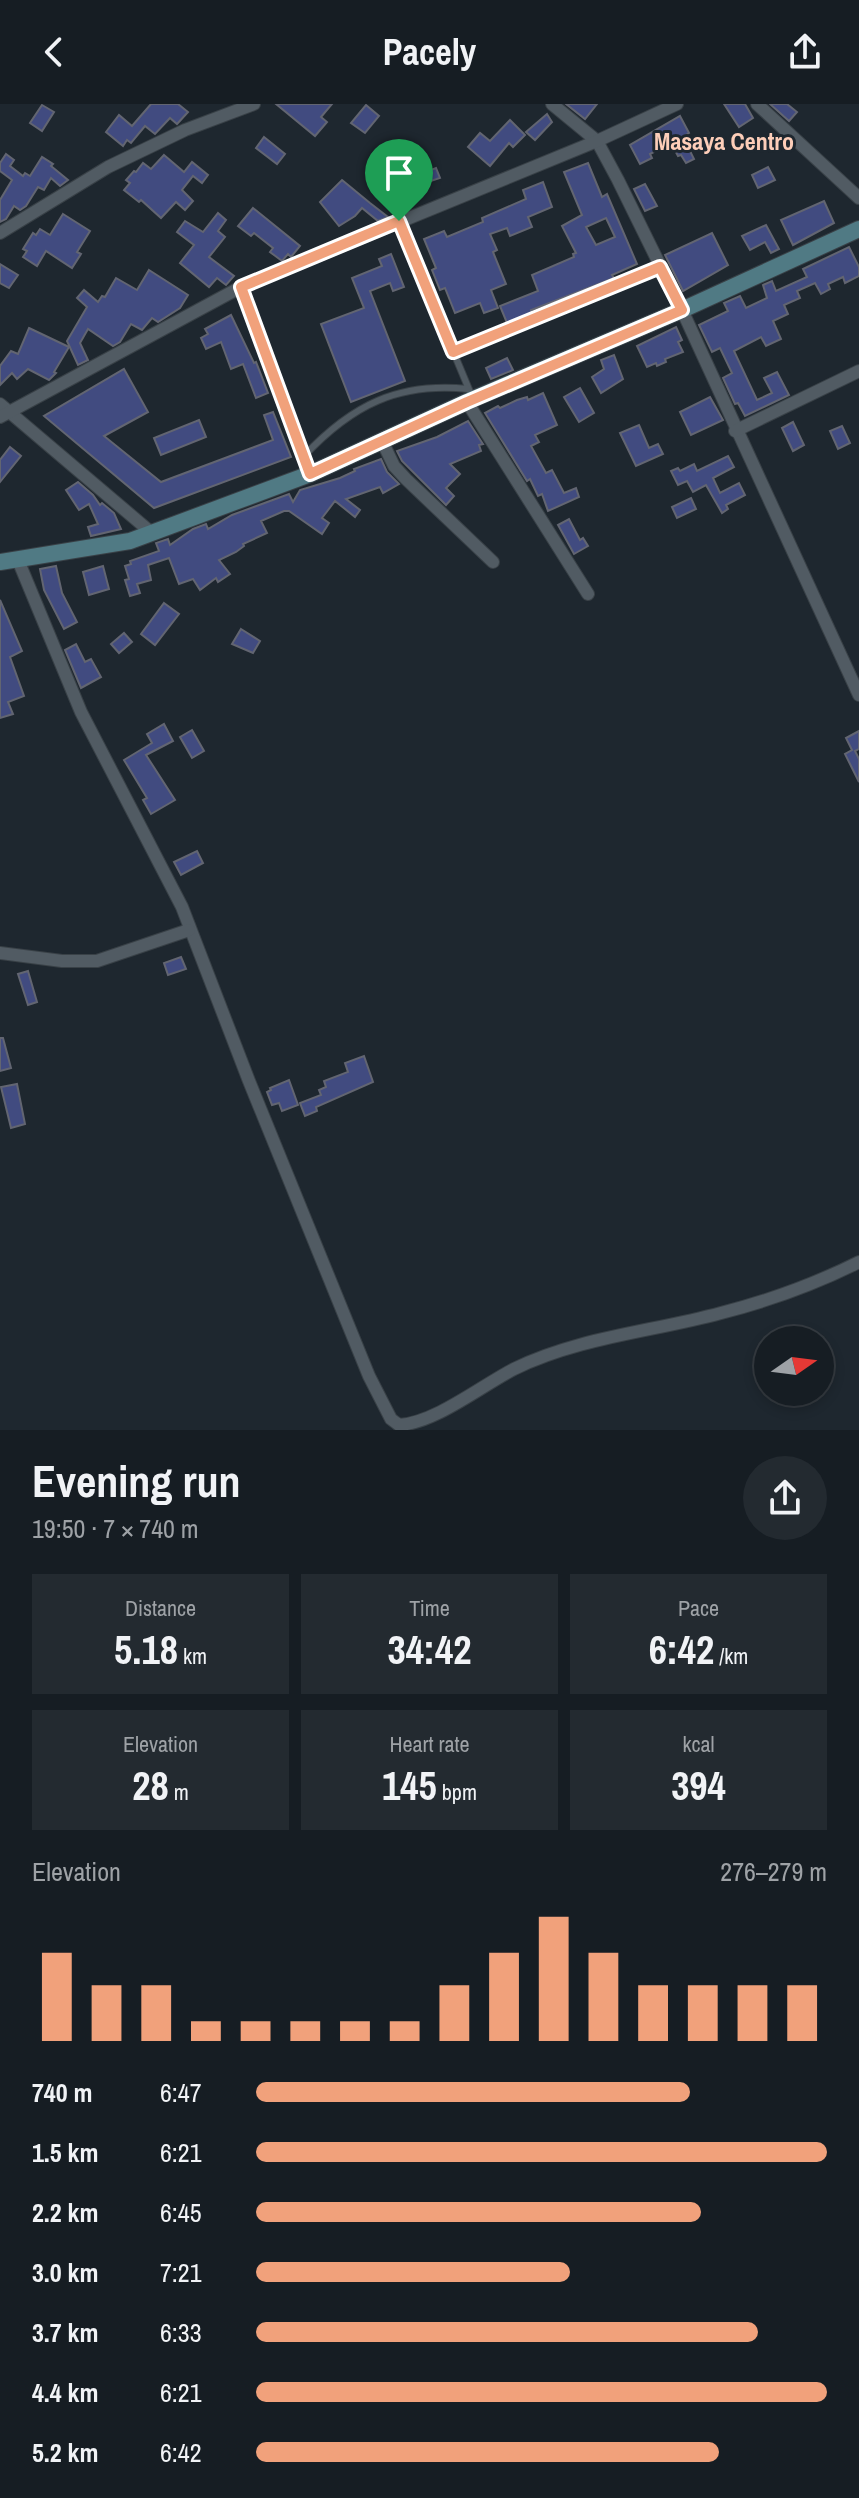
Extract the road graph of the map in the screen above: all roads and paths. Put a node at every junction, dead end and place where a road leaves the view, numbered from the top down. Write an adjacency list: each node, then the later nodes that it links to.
1 (254, 104): 9 (street)
2 (552, 104): 5 (street)
3 (677, 104): 5 (street)
4 (757, 104): 6 (street)
5 (597, 141): 7 (street); 10 (street)
6 (859, 198)
7 (399, 221): 11 (street); 13 (lane)
8 (859, 229): 12 (main road)
9 (0, 233)
10 (660, 267): 12 (street); 13 (lane)
11 (241, 287): 16 (street); 19 (street)
12 (682, 310): 15 (main road); 17 (street)
13 (453, 352): 15 (lane)
14 (859, 371): 17 (street)
15 (470, 397): 18 (main road); 19 (lane); 25 (street)
16 (3, 410): 21 (street)
17 (735, 431): 26 (street)
18 (382, 441): 20 (main road); 24 (street)
19 (304, 456): 20 (street)
20 (310, 474): 21 (main road)
21 (153, 534): 22 (main road)
22 (18, 560): 23 (main road); 27 (street)
23 (0, 562)
24 (493, 562)
25 (588, 594)
26 (859, 695)
27 (189, 930): 28 (street); 29 (street)
28 (0, 953)
29 (859, 1262)

